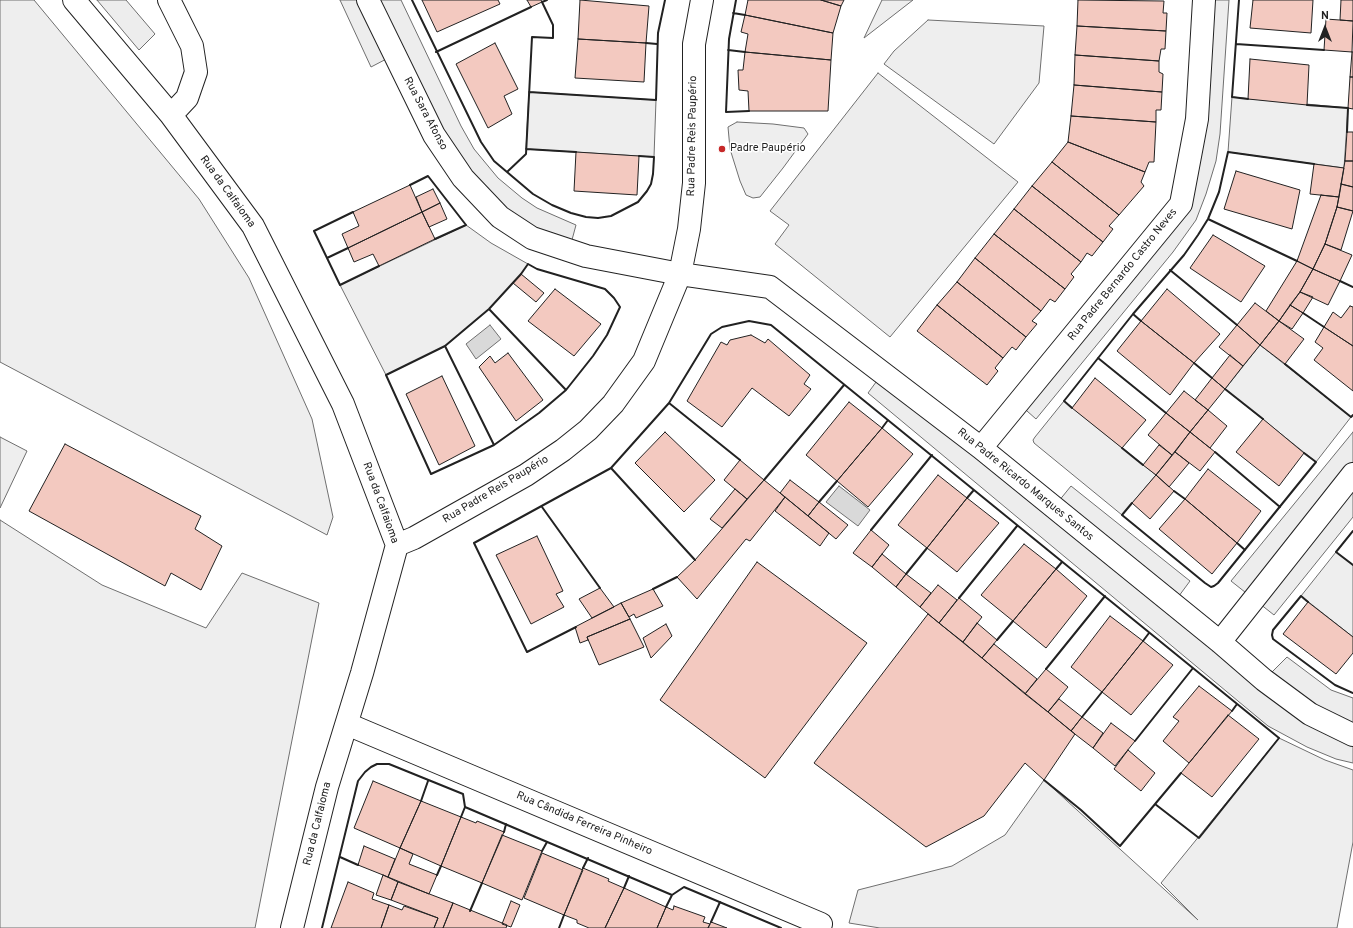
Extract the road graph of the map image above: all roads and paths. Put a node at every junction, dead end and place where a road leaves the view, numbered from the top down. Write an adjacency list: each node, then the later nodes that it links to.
1 (74, 0): 6 (street, Rua da Calfaioma)
2 (169, 0): 6 (street)
3 (368, 0): 7 (street, Rua Sara Afonso)
4 (702, 0): 7 (street, Rua Padre Reis Paupério)
5 (1204, 0): 8 (street, Rua Padre Bernardo Castro Neves)
6 (171, 116): 10 (street, Rua da Calfaioma)
7 (680, 274): 8 (street, Rua Padre Ricardo Marques Santos); 10 (street, Rua Padre Reis Paupério)
8 (981, 448): 11 (street, Rua Padre Ricardo Marques Santos)
9 (1353, 474): 11 (street)
10 (397, 545): 12 (street, Rua da Calfaioma)
11 (1220, 642): 13 (street, Rua Padre Ricardo Marques Santos)
12 (348, 724): 14 (street, Rua Cândida Ferreira Pinheiro); 15 (street, Rua da Calfaioma)
13 (1353, 735)
14 (821, 924)
15 (292, 928)

